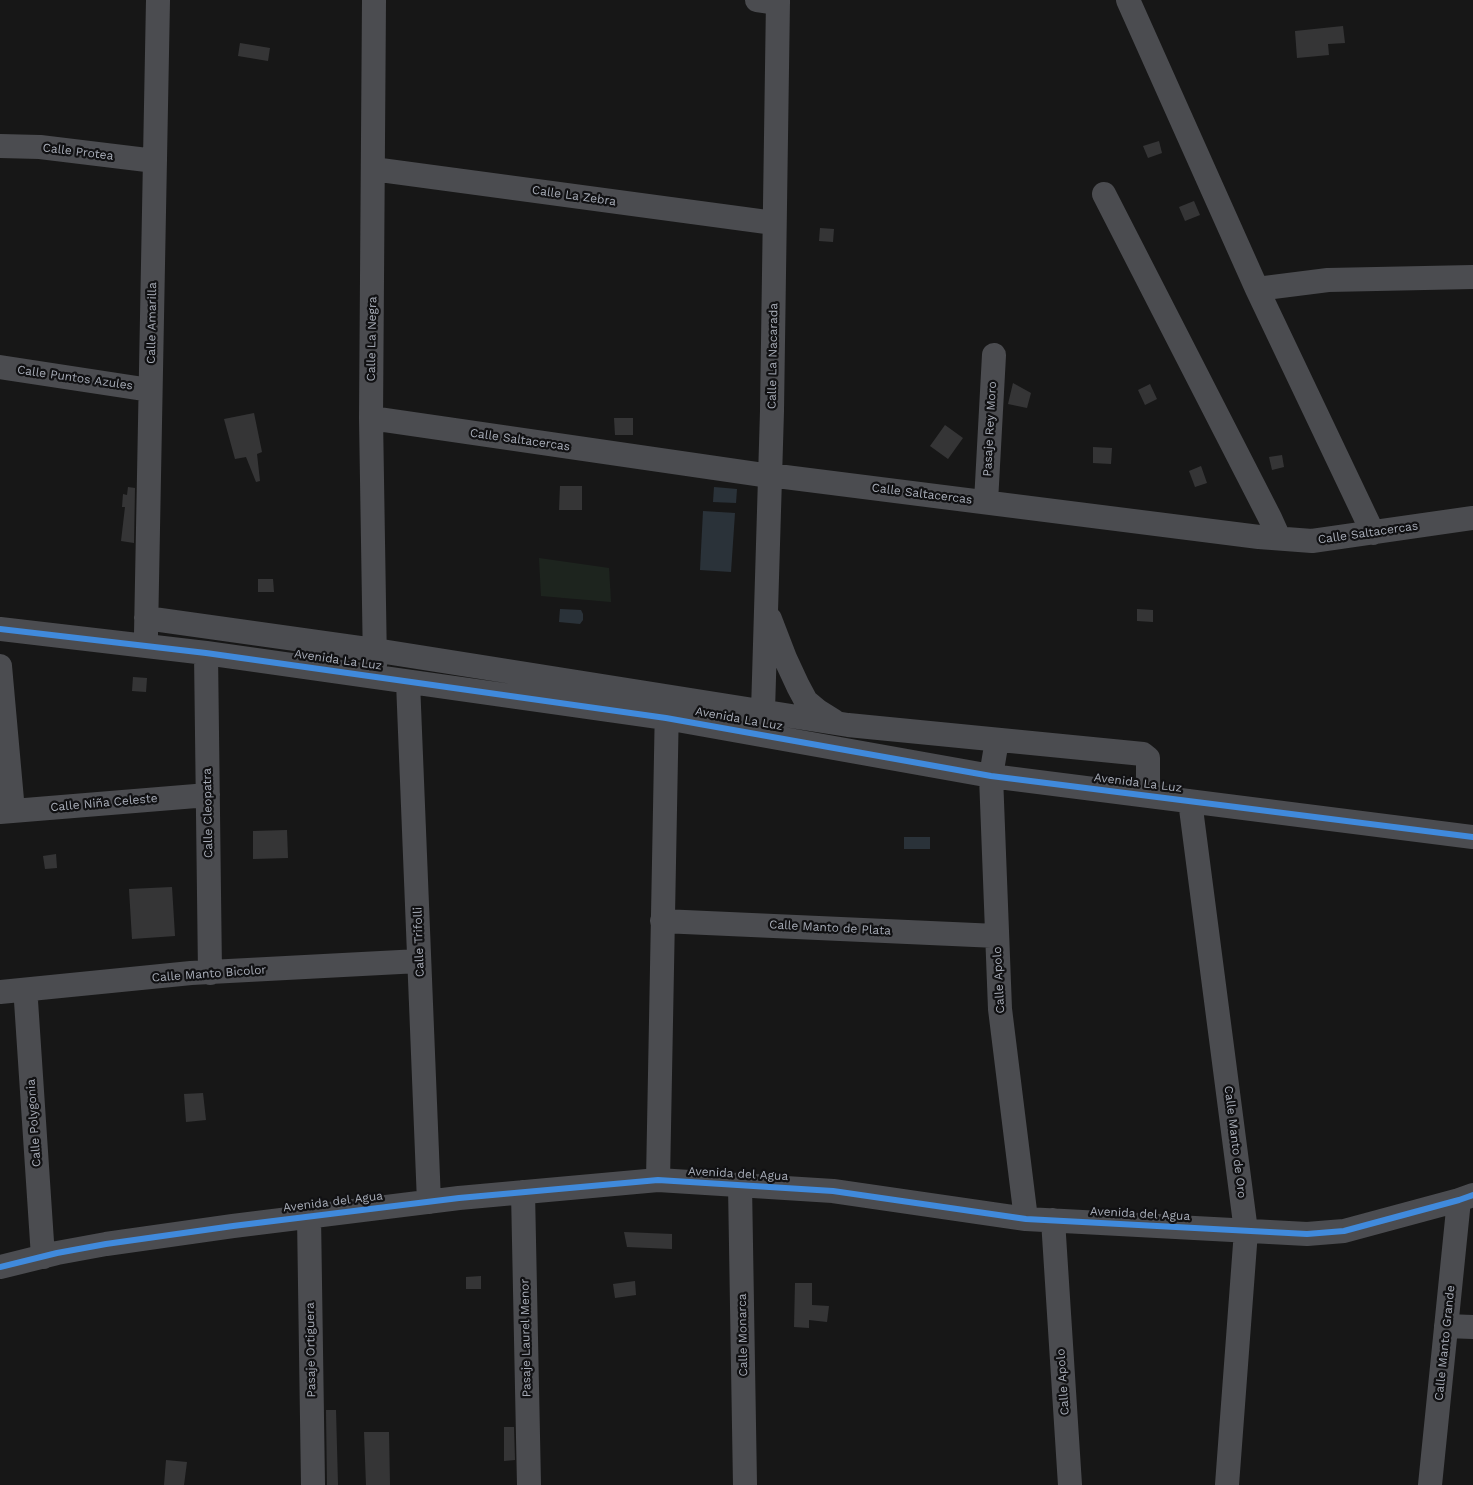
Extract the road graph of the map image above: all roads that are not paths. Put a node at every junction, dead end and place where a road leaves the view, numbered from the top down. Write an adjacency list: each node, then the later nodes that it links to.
1 (158, 0): 6 (street, Calle Amarilla)
2 (374, 0): 7 (street, Calle La Negra)
3 (1128, 0): 11 (street)
4 (771, 1): 9 (street, Calle La Nacarada)
5 (0, 146): 6 (street, Calle Protea)
6 (155, 161): 14 (street, Calle Amarilla)
7 (373, 169): 9 (street, Calle La Zebra); 15 (street, Calle La Negra)
8 (1104, 194): 20 (street)
9 (774, 223): 16 (street, Calle La Nacarada)
10 (1473, 277): 11 (street)
11 (1257, 289): 19 (street)
12 (994, 355): 17 (street, Pasaje Rey Moro)
13 (0, 367): 14 (street, Calle Puntos Azules)
14 (150, 390): 22 (street, Calle Amarilla)
15 (371, 418): 16 (street, Calle Saltacercas); 25 (street, Calle La Negra)
16 (770, 476): 17 (street, Calle Saltacercas); 21 (street, Calle La Nacarada)
17 (986, 502): 20 (street, Calle Saltacercas)
18 (1473, 518): 19 (street, Calle Saltacercas)
19 (1373, 533): 20 (street, Calle Saltacercas)
20 (1279, 538)
21 (766, 608): 31 (street, Calle La Nacarada); 32 (street)
22 (146, 618): 24 (street, Calle Amarilla); 25 (street, Avenida La Luz)
23 (0, 629): 24 (street, Avenida La Luz)
24 (146, 646): 26 (street, Avenida La Luz)
25 (374, 650): 28 (street, Calle La Negra); 30 (street, Avenida La Luz)
26 (206, 653): 28 (street, Avenida La Luz); 36 (street, Calle Cleopatra)
27 (0, 666): 39 (street)
28 (375, 677): 29 (street, Avenida La Luz)
29 (408, 682): 30 (street, Avenida La Luz); 43 (street, Calle Trifolli)
30 (666, 707): 31 (street, Avenida La Luz); 34 (street, Avenida La Luz); 41 (street)
31 (763, 711): 32 (street, Avenida La Luz)
32 (842, 724): 33 (street, Avenida La Luz); 34 (street)
33 (997, 740): 35 (street, Calle Apolo); 37 (street, Avenida La Luz)
34 (874, 755): 35 (street, Avenida La Luz)
35 (991, 776): 37 (street, Avenida La Luz); 42 (street, Calle Apolo)
36 (208, 795): 39 (street, Calle Niña Celeste); 44 (street, Calle Cleopatra)
37 (1148, 796): 38 (street, Avenida La Luz)
38 (1190, 801): 40 (street, Avenida La Luz); 55 (street, Calle Manto de Oro)
39 (6, 811)
40 (1473, 837)
41 (662, 921): 42 (street, Calle Manto de Plata); 47 (street)
42 (997, 936): 53 (street, Calle Apolo)
43 (419, 961): 44 (street, Calle Manto Bicolor); 51 (street, Calle Trifolli)
44 (210, 973): 45 (street, Calle Manto Bicolor)
45 (28, 990): 46 (street, Calle Manto Bicolor); 56 (street, Calle Polygonia)
46 (0, 992)
47 (658, 1180): 48 (street, Avenida del Agua); 49 (street, Avenida del Agua)
48 (740, 1185): 53 (street, Avenida del Agua); 62 (street, Calle Monarca)
49 (523, 1192): 51 (street, Avenida del Agua); 61 (street, Pasaje Laurel Menor)
50 (1466, 1198): 55 (street, Avenida del Agua); 58 (street, Calle Manto Grande)
51 (429, 1202): 52 (street, Avenida del Agua)
52 (309, 1216): 56 (street, Avenida del Agua); 60 (street, Pasaje Ortiguera)
53 (1026, 1219): 54 (street, Avenida del Agua)
54 (1053, 1220): 55 (street, Avenida del Agua); 63 (street, Calle Apolo)
55 (1246, 1231): 64 (street, Calle Manto de Oro)
56 (43, 1257): 57 (street, Avenida del Agua)
57 (0, 1267)
58 (1446, 1326): 59 (street); 65 (street, Calle Manto Grande)
59 (1473, 1327)
60 (313, 1485)
61 (529, 1485)
62 (745, 1485)
63 (1070, 1485)
64 (1227, 1485)
65 (1430, 1485)

